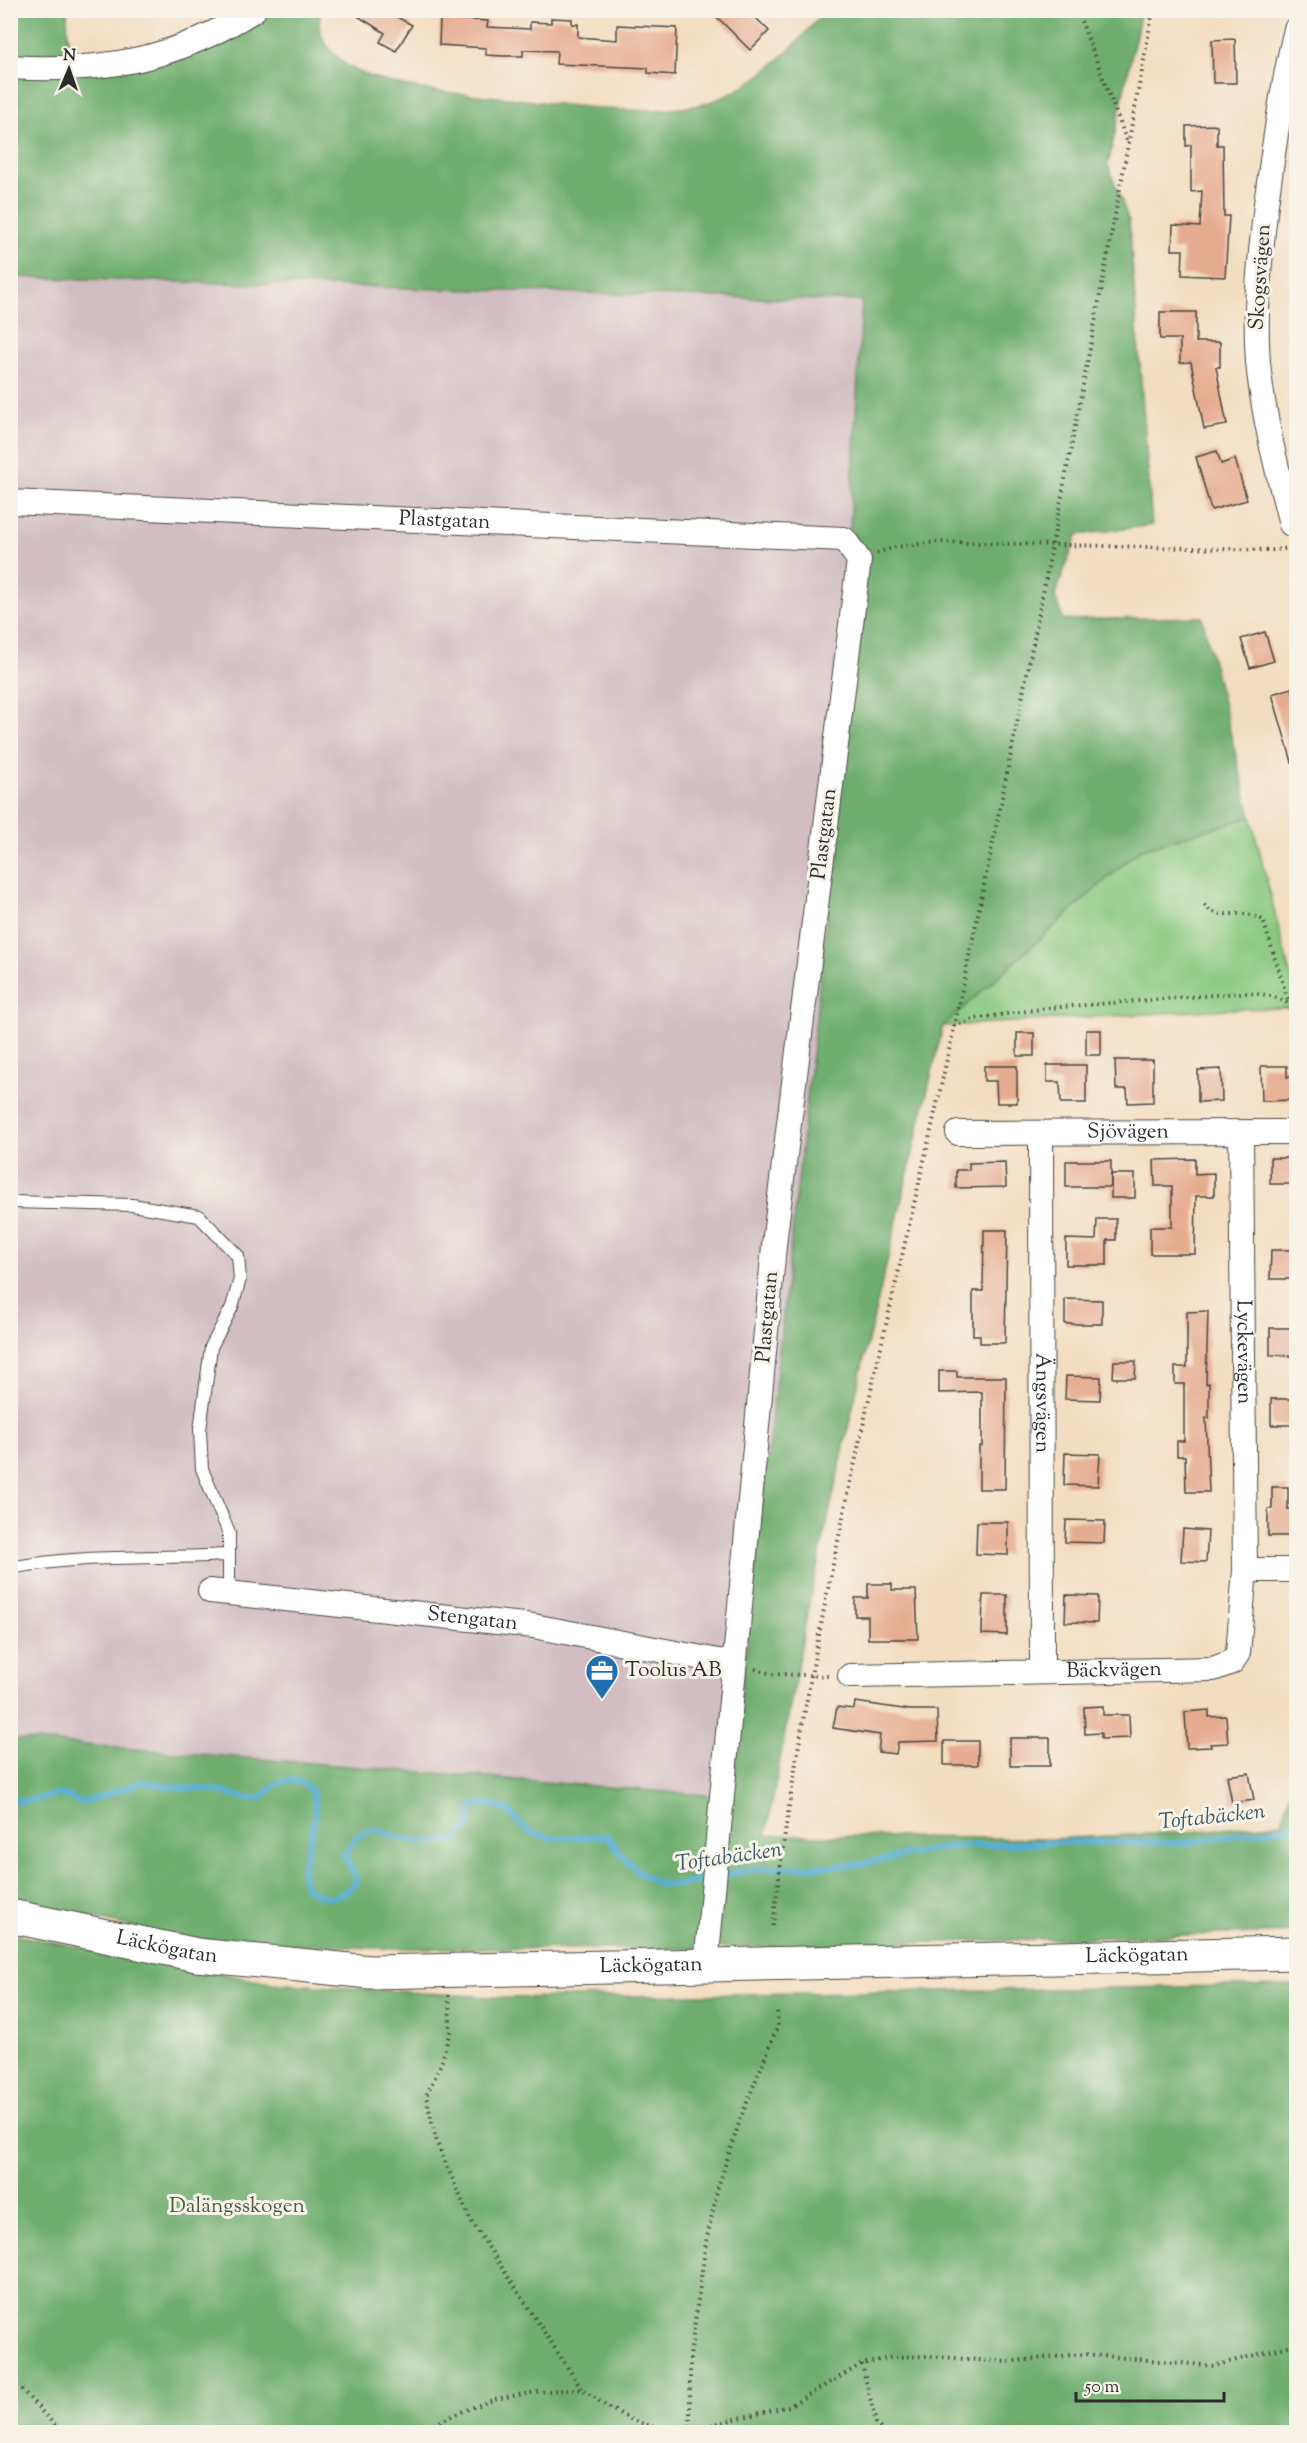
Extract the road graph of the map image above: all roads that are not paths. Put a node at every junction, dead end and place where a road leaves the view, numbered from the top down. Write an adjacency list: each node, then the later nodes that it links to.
1 (254, 10): 3 (street)
2 (1296, 29): 5 (street, Skogsvägen)
3 (10, 67)
4 (10, 502): 16 (street, Plastgatan)
5 (1294, 525)
6 (1296, 1132): 8 (street, Sjövägen)
7 (958, 1133): 9 (street, Sjövägen)
8 (1241, 1133): 9 (street, Sjövägen); 14 (street, Lyckevägen)
9 (1041, 1135): 17 (street, Ängsvägen)
10 (10, 1202): 11 (lane)
11 (229, 1555): 12 (lane); 15 (lane)
12 (10, 1568)
13 (1296, 1569): 14 (street)
14 (1245, 1570): 17 (street, Bäckvägen)
15 (220, 1592): 16 (street, Stengatan)
16 (734, 1664): 21 (street, Plastgatan)
17 (1042, 1671): 18 (street, Bäckvägen)
18 (850, 1676)
19 (10, 1916): 21 (main road, Läckögatan)
20 (1296, 1953): 21 (main road, Läckögatan)
21 (706, 1965)

